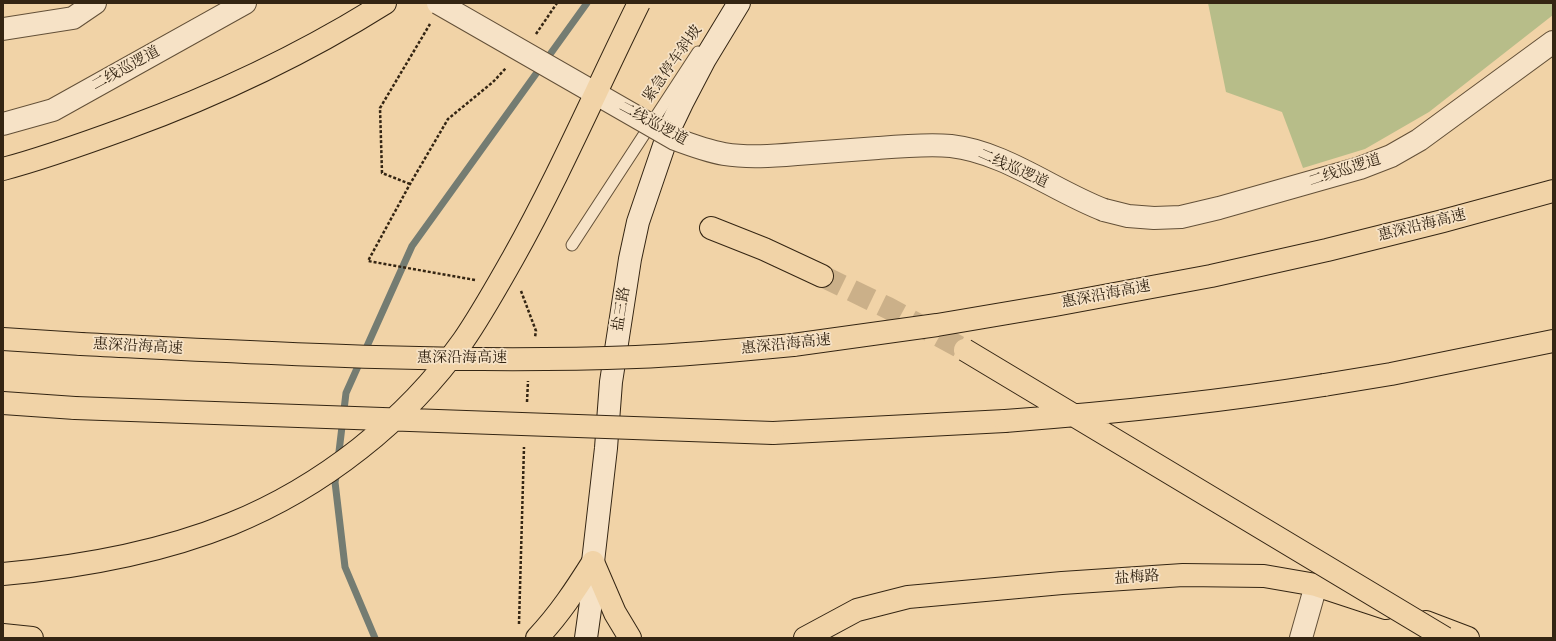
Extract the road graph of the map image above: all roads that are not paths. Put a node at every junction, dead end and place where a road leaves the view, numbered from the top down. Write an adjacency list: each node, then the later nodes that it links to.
1 (95, 3): 7 (street)
2 (245, 3): 9 (street, 二线巡逻道)
3 (385, 3): 10 (main road)
4 (639, 3): 20 (main road, bridge)
5 (738, 3): 13 (lane, 紧急停车斜坡); 19 (street, 盐三路)
6 (434, 13): 8 (street, 二线巡逻道, bridge)
7 (3, 30)
8 (1553, 42)
9 (3, 124)
10 (3, 169)
11 (1553, 191): 15 (main road, 惠深沿海高速, bridge)
12 (711, 228): 14 (main road)
13 (572, 245)
14 (822, 276)
15 (3, 339)
16 (1553, 341): 18 (main road, bridge)
17 (965, 350): 29 (main road, bridge)
18 (3, 403)
19 (593, 562): 24 (main road); 25 (street, 盐三路); 26 (main road)
20 (3, 574)
21 (1316, 585): 27 (main road, 盐梅路); 28 (street); 30 (main road, 盐梅路)
22 (3, 635): 23 (main road)
23 (32, 638)
24 (537, 638)
25 (586, 638)
26 (630, 638)
27 (806, 638)
28 (1301, 638)
29 (1445, 638)
30 (1468, 638)

